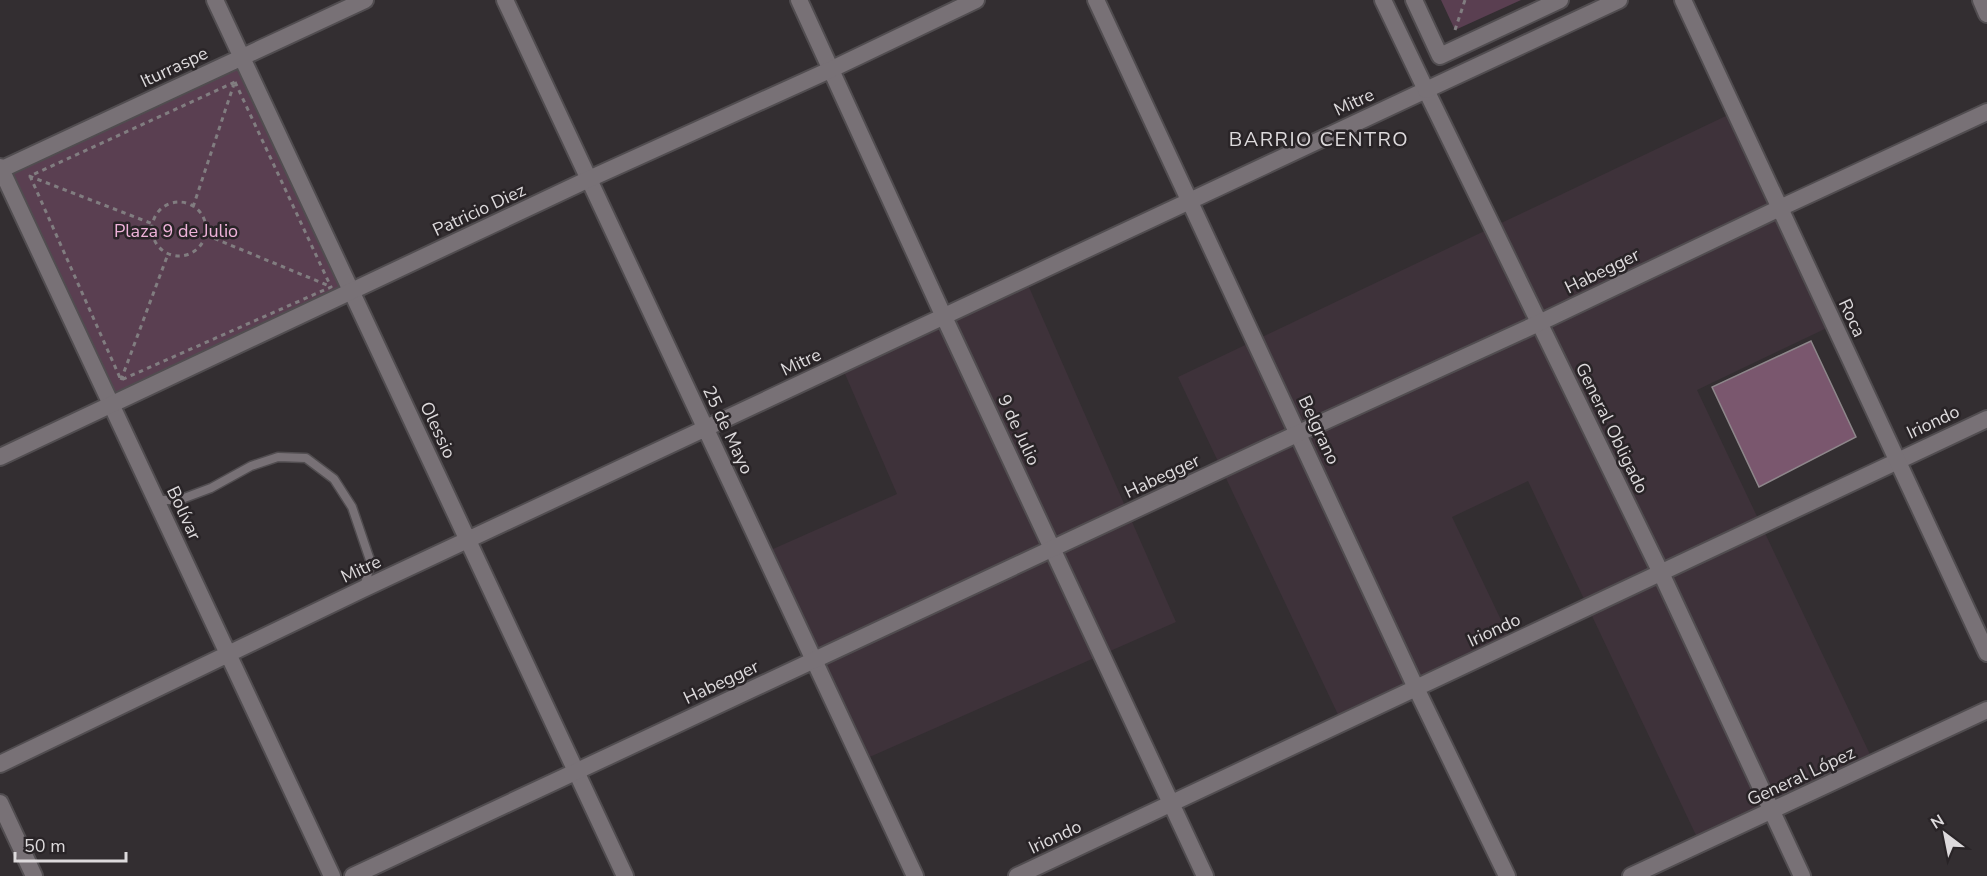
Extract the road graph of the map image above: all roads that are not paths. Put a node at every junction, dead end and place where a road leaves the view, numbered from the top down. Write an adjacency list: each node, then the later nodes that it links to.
1 (215, 0): 14 (street, Olessio)
2 (365, 0): 14 (street, Iturraspe)
3 (505, 0): 19 (street, 25 de Mayo)
4 (799, 0): 15 (street, 9 de Julio)
5 (976, 0): 15 (street, Patricio Diez)
6 (1096, 0): 20 (street, Belgrano)
7 (1383, 0): 16 (street, General Obligado)
8 (1414, 0): 9 (street)
9 (1560, 0)
10 (1619, 0): 16 (street, Mitre)
11 (1683, 0): 21 (street, Roca)
12 (1981, 0): 13 (street)
13 (1987, 14)
14 (242, 57): 18 (street, Iturraspe); 22 (street, Olessio)
15 (832, 69): 19 (street, Patricio Diez); 23 (street, 9 de Julio)
16 (1426, 90): 20 (street, Mitre); 24 (street, General Obligado)
17 (1987, 112): 21 (street, Habegger)
18 (0, 169): 25 (street, Bolívar)
19 (589, 179): 22 (street, Patricio Diez); 27 (street, 25 de Mayo)
20 (1190, 200): 23 (street, Mitre); 28 (street, Belgrano)
21 (1779, 208): 24 (street, Habegger); 30 (street, Roca)
22 (352, 292): 25 (street, Patricio Diez); 32 (street, Olessio)
23 (944, 317): 27 (street, Mitre); 33 (street, 9 de Julio)
24 (1539, 323): 28 (street, Habegger); 34 (street, General Obligado)
25 (111, 404): 29 (street, Patricio Diez); 31 (street, Bolívar)
26 (1987, 419): 30 (street, Iriondo)
27 (706, 428): 32 (street, Mitre); 38 (street, 25 de Mayo)
28 (1299, 433): 33 (street, Habegger); 39 (street, Belgrano)
29 (0, 457)
30 (1897, 461): 34 (street, Iriondo); 36 (street, Roca)
31 (156, 500): 35 (lane); 37 (street, Bolívar)
32 (468, 541): 35 (street, Mitre); 42 (street, Olessio)
33 (1053, 549): 38 (street, Habegger); 44 (street, 9 de Julio)
34 (1661, 573): 39 (street, Iriondo); 45 (street, General Obligado)
35 (363, 589): 37 (street, Mitre)
36 (1987, 653)
37 (228, 654): 41 (street, Mitre); 47 (street, Bolívar)
38 (814, 660): 42 (street, Habegger); 50 (street, 25 de Mayo)
39 (1416, 687): 44 (street, Iriondo); 53 (street, Belgrano)
40 (1987, 710): 45 (street, General López)
41 (0, 764)
42 (576, 772): 48 (street, Habegger); 49 (street, Olessio)
43 (0, 804): 46 (street)
44 (1170, 805): 51 (street, Iriondo); 52 (street, 9 de Julio)
45 (1772, 811): 54 (street, General López); 55 (street, General Obligado)
46 (34, 876)
47 (332, 876)
48 (353, 876)
49 (625, 876)
50 (915, 876)
51 (1017, 876)
52 (1205, 876)
53 (1507, 876)
54 (1631, 876)
55 (1802, 876)

